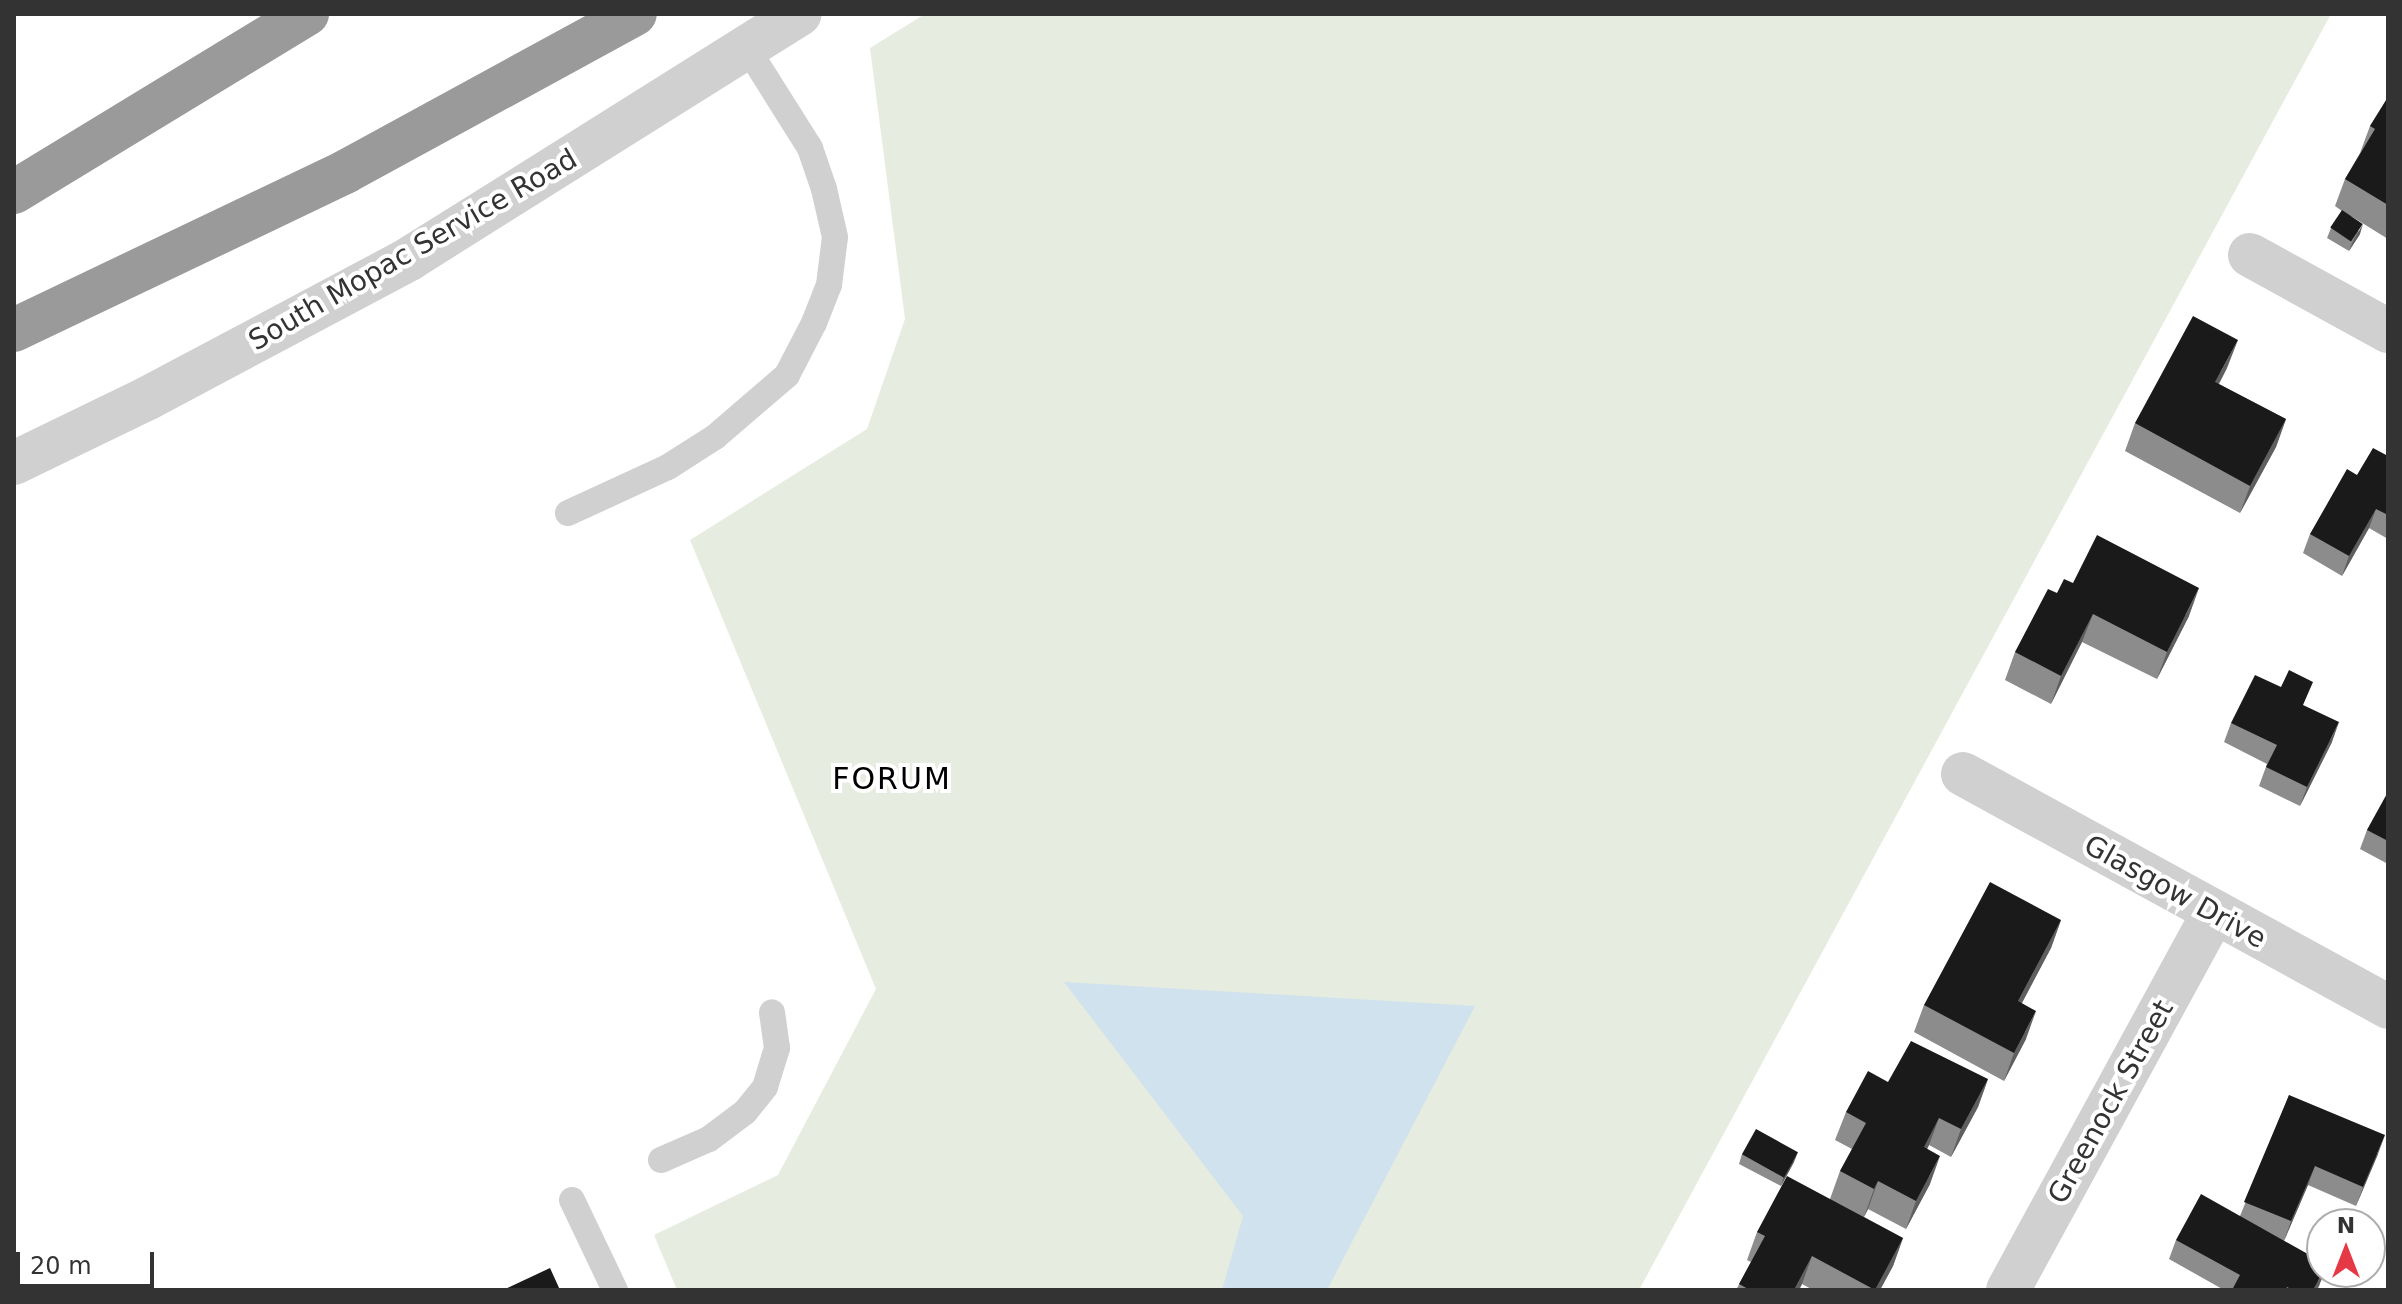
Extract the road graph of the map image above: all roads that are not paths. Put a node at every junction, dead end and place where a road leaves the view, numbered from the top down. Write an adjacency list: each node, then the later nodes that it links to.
1 (307, 14): 5 (highway)
2 (635, 14): 7 (highway)
3 (799, 14): 4 (street, South Mopac Service Road)
4 (747, 48): 9 (street, South Mopac Service Road); 10 (lane)
5 (14, 192)
6 (2250, 255): 8 (street)
7 (14, 330)
8 (2388, 331)
9 (14, 463)
10 (568, 513)
11 (1963, 774): 12 (street, Glasgow Drive)
12 (2213, 914): 13 (street, Glasgow Drive); 18 (street, Greenock Street)
13 (2388, 1007)
14 (772, 1012): 15 (lane)
15 (661, 1160)
16 (572, 1200): 17 (lane)
17 (615, 1290)
18 (2008, 1290)

